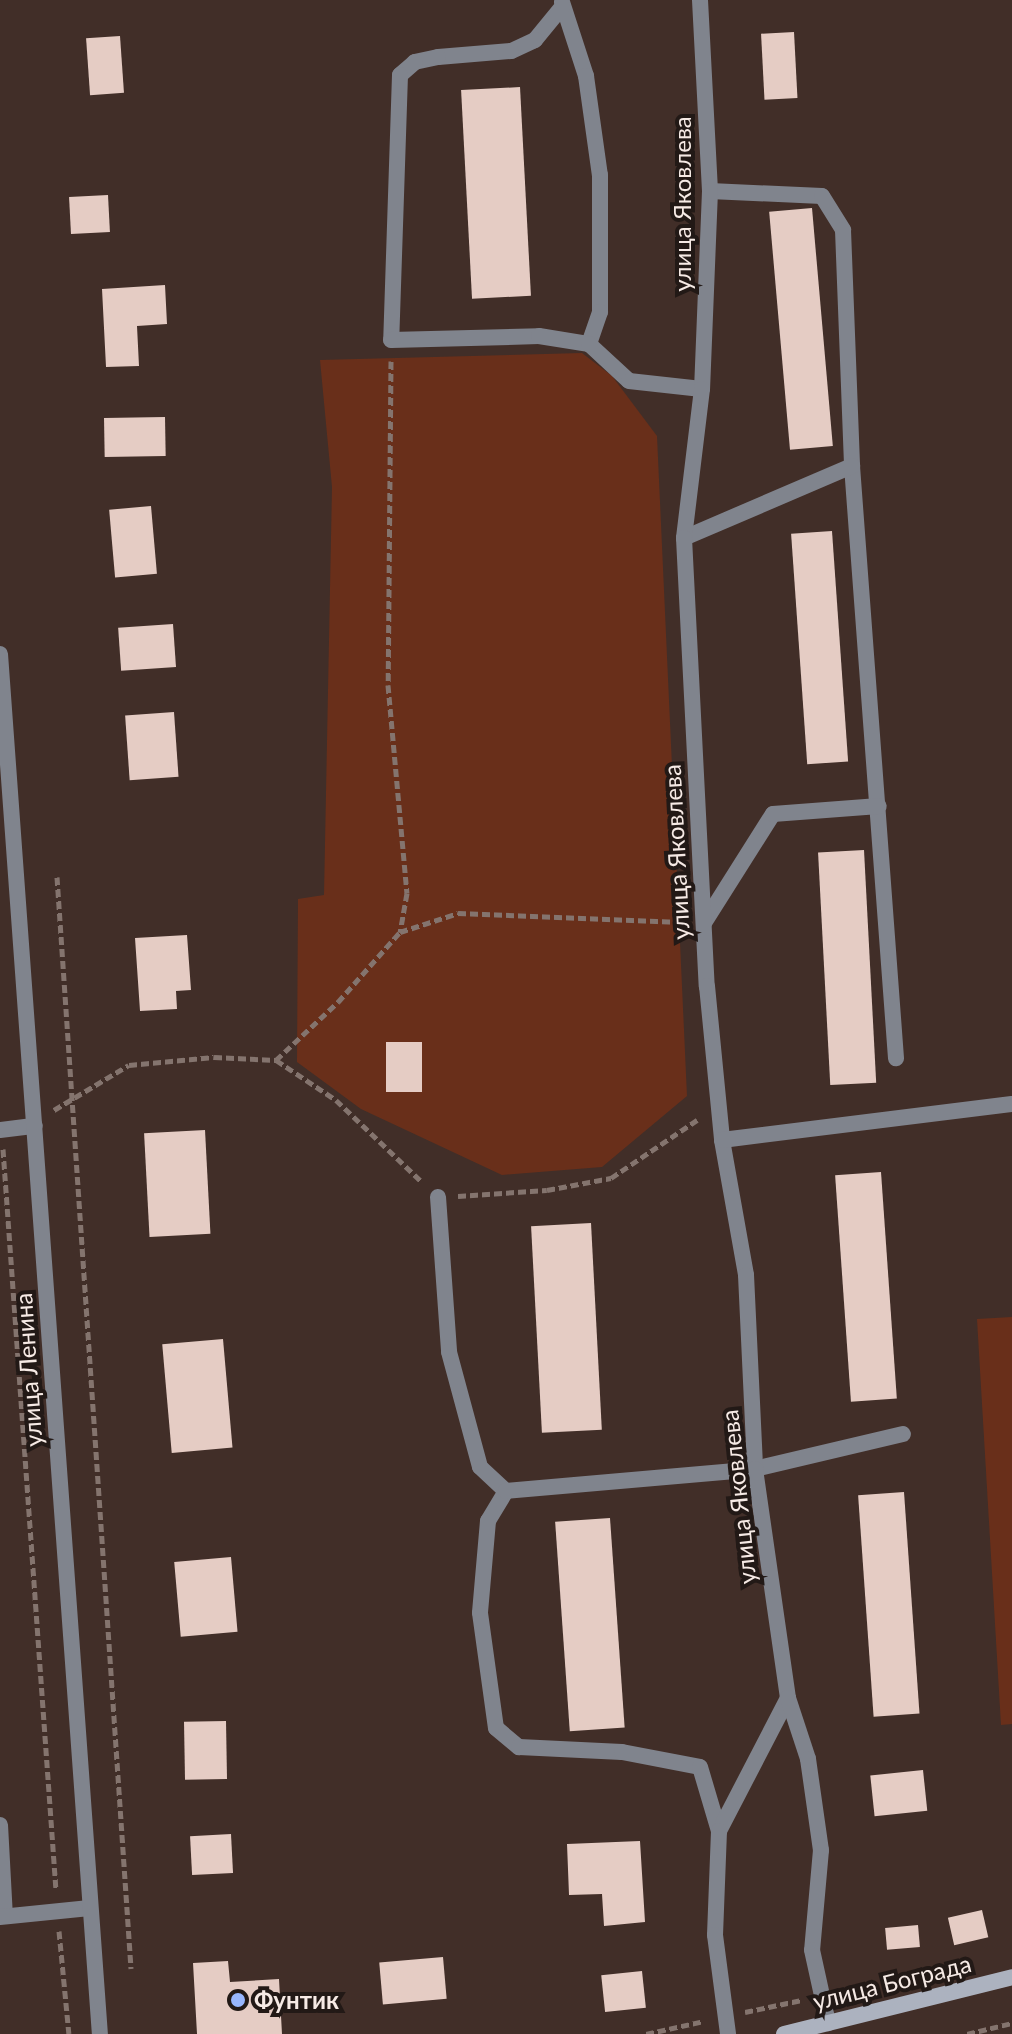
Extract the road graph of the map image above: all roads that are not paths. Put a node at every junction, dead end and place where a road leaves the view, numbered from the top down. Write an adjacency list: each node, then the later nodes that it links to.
1 (700, 0): 3 (street, улица Яковлева)
2 (562, 3): 4 (street); 4 (street)
3 (710, 191): 5 (street, улица Яковлева); 6 (street)
4 (589, 344): 5 (street)
5 (702, 389): 7 (street, улица Яковлева)
6 (852, 466): 7 (street); 9 (street)
7 (684, 538): 10 (street, улица Яковлева)
8 (0, 654): 13 (street, улица Ленина)
9 (879, 806): 10 (street); 11 (street)
10 (704, 923): 15 (street, улица Яковлева)
11 (896, 1058)
12 (1012, 1104): 15 (street)
13 (35, 1126): 14 (street); 23 (street, улица Ленина)
14 (1, 1130)
15 (722, 1140): 18 (street, улица Яковлева)
16 (438, 1197): 19 (street)
17 (903, 1434): 18 (street)
18 (755, 1469): 19 (street); 20 (street, улица Яковлева)
19 (506, 1491): 22 (street)
20 (788, 1698): 22 (street); 26 (street, улица Яковлева)
21 (0, 1825): 24 (street)
22 (719, 1831): 28 (street)
23 (90, 1908): 24 (street); 27 (street, улица Ленина)
24 (2, 1916)
25 (1012, 1977): 26 (main road, улица Бограда)
26 (830, 2028): 29 (main road, улица Бограда)
27 (100, 2034)
28 (728, 2034)
29 (784, 2034)

